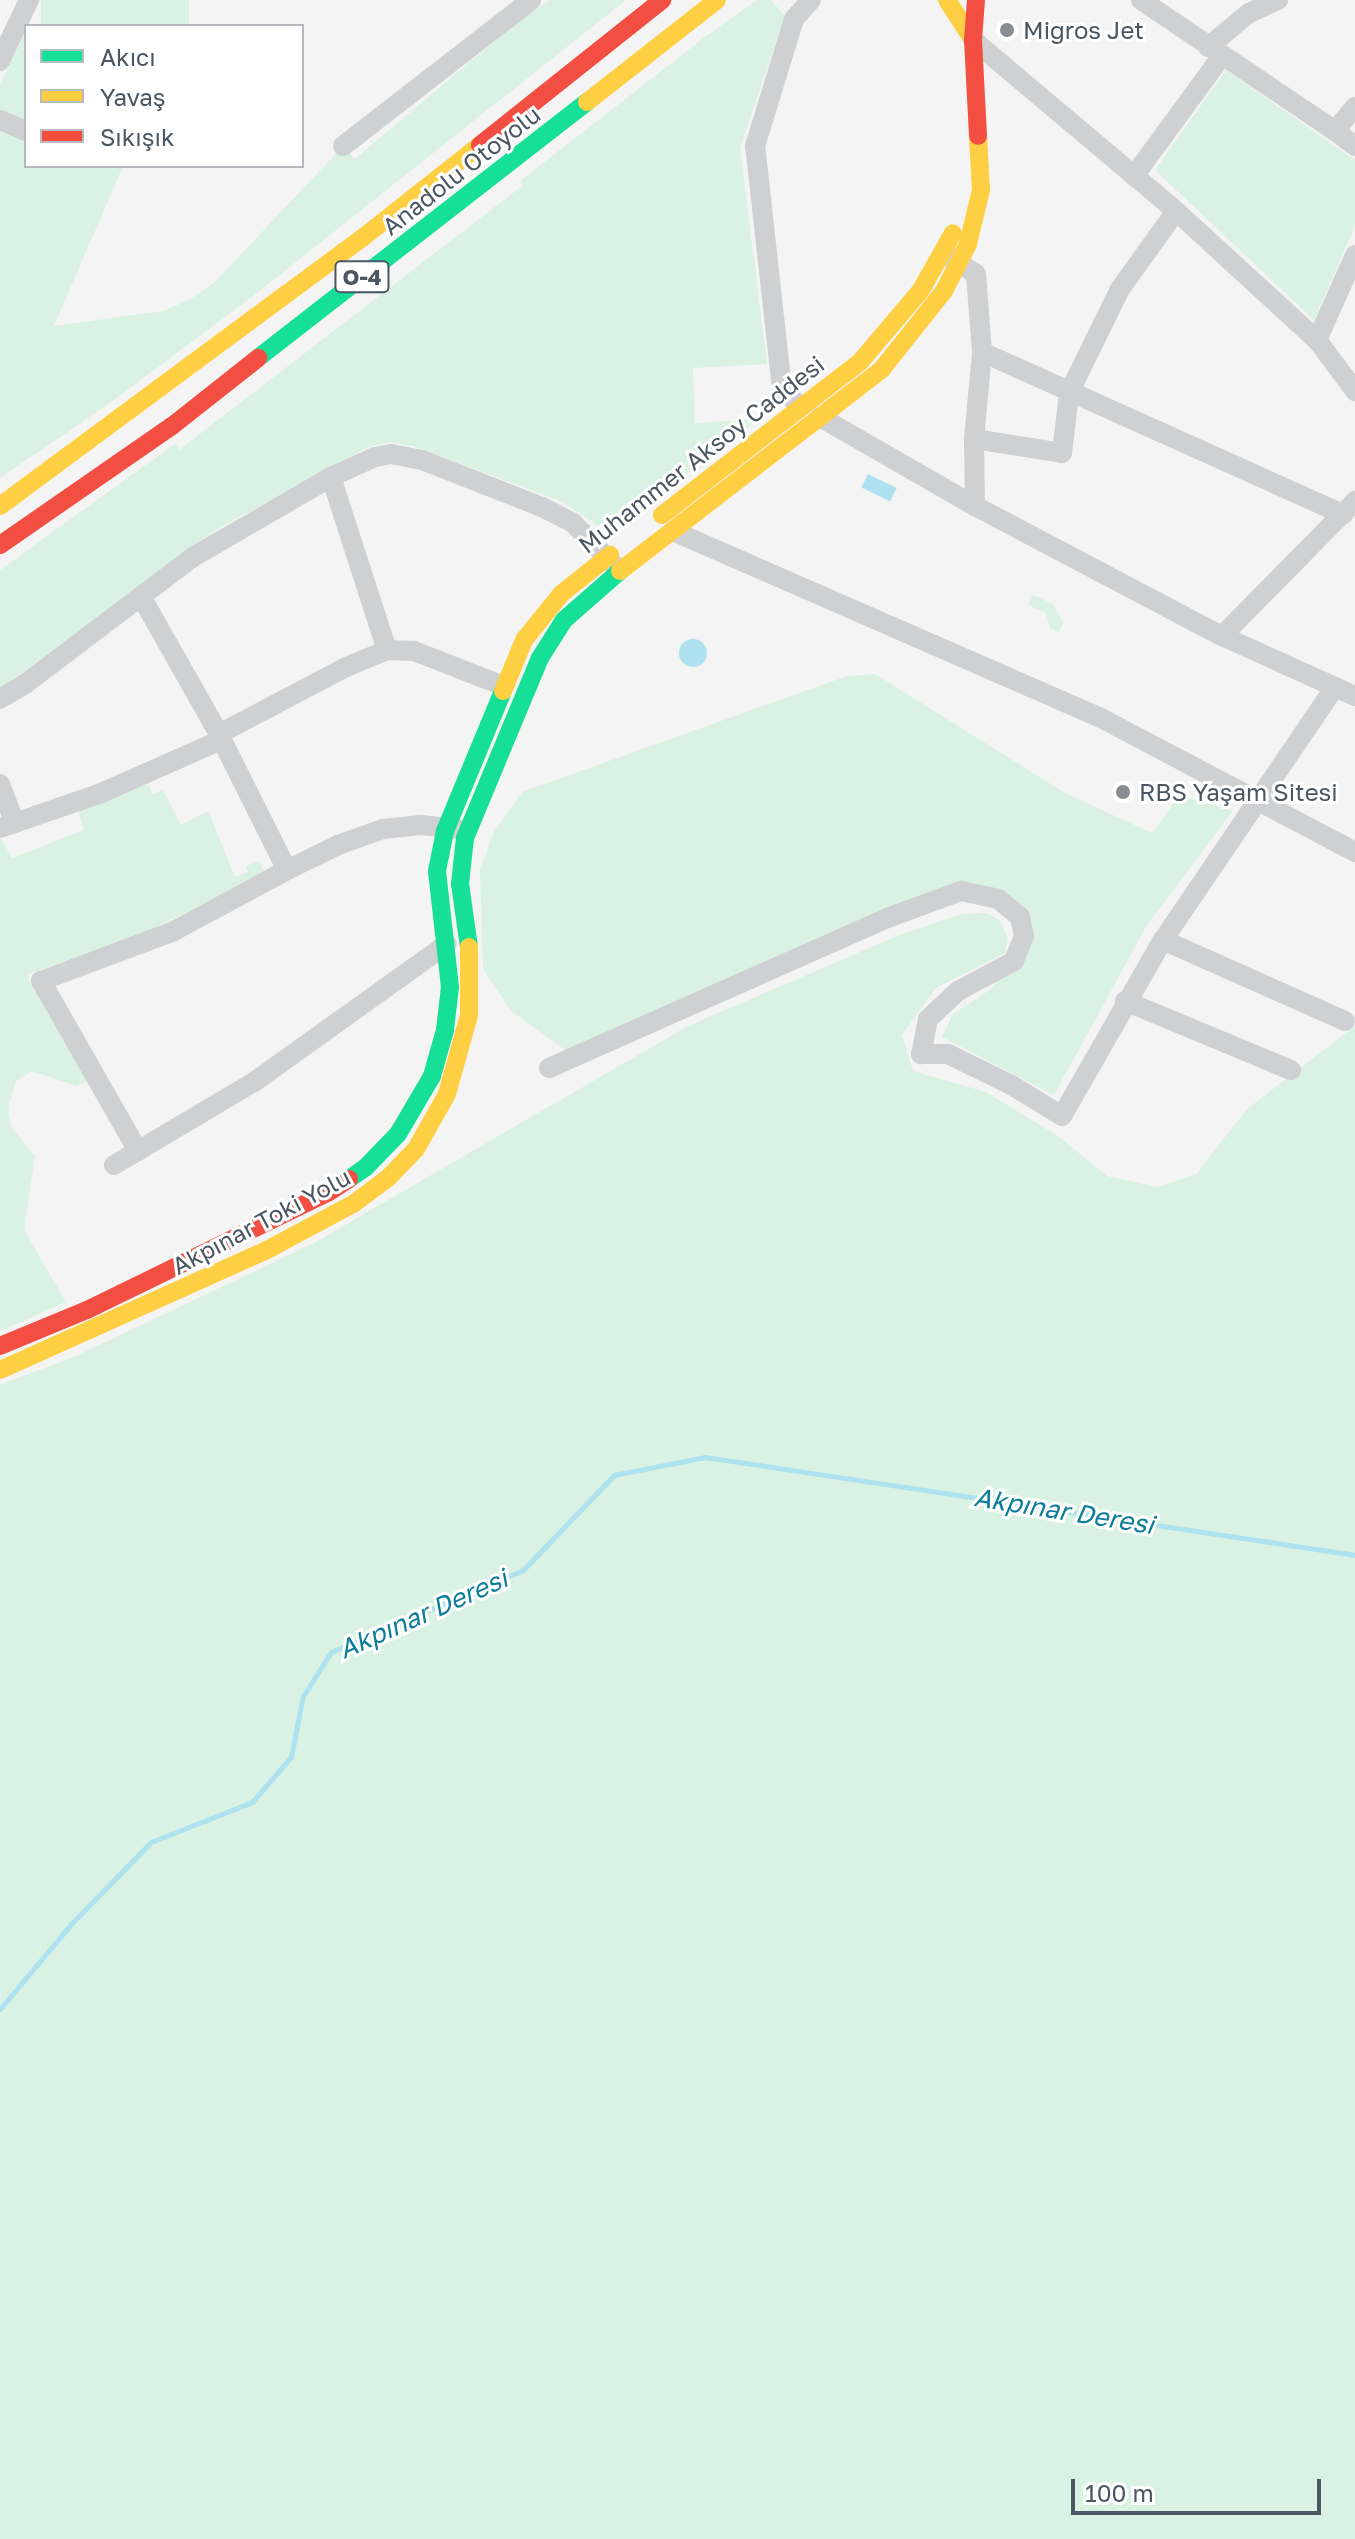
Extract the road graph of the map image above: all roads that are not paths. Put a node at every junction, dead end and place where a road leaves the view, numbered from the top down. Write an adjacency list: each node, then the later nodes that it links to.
1 (29, 0): 14 (street)
2 (531, 0): 20 (street)
3 (662, 0): 35 (main road, Anadolu Otoyolu / O-4)
4 (717, 0): 39 (main road, Anadolu Otoyolu / O-4)
5 (811, 0): 31 (street)
6 (947, 0): 11 (main road)
7 (959, 0): 11 (main road)
8 (976, 0): 12 (main road, Muhammer Aksoy Caddesi)
9 (1141, 0): 13 (street)
10 (1278, 0): 13 (street)
11 (957, 21): 12 (main road); 15 (main road)
12 (973, 40): 22 (street); 26 (main road, Muhammer Aksoy Caddesi)
13 (1214, 52): 19 (street); 22 (street)
14 (0, 61)
15 (956, 82)
16 (1355, 107): 19 (street)
17 (0, 120): 18 (street)
18 (24, 130)
19 (1335, 131): 21 (street)
20 (343, 146)
21 (1355, 146)
22 (1134, 176): 24 (street)
23 (961, 177): 26 (main road, Muhammer Aksoy Caddesi)
24 (1176, 211): 27 (street); 30 (street)
25 (1355, 255): 27 (street)
26 (952, 258): 28 (street); 31 (main road, Muhammer Aksoy Caddesi); 32 (main road, Muhammer Aksoy Caddesi)
27 (1317, 340): 29 (street)
28 (982, 352): 30 (street); 33 (street)
29 (1355, 391)
30 (1069, 393): 33 (street); 37 (street)
31 (800, 406): 32 (main road); 40 (main road, Muhammer Aksoy Caddesi)
32 (820, 417): 36 (street); 38 (main road, Muhammer Aksoy Caddesi)
33 (974, 439): 36 (street)
34 (331, 477): 40 (street); 41 (street); 43 (street)
35 (0, 506)
36 (975, 506): 42 (street)
37 (1349, 508): 42 (street)
38 (673, 531): 40 (main road, Muhammer Aksoy Caddesi); 50 (street)
39 (0, 545)
40 (613, 564): 44 (main road, Muhammer Aksoy Caddesi); 53 (main road, Muhammer Aksoy Caddesi)
41 (142, 598): 47 (street); 48 (street)
42 (1222, 636): 45 (street)
43 (387, 650): 44 (street); 48 (street)
44 (504, 686): 52 (main road, Muhammer Aksoy Caddesi)
45 (1335, 687): 46 (street); 50 (street)
46 (1355, 696)
47 (0, 699)
48 (220, 737): 51 (street); 55 (street)
49 (0, 784): 51 (street)
50 (1254, 801): 54 (street); 57 (street)
51 (8, 825)
52 (446, 827): 53 (street); 55 (street); 58 (main road, Muhammer Aksoy Caddesi)
53 (468, 830): 56 (main road, Muhammer Aksoy Caddesi)
54 (1355, 852)
55 (287, 870): 63 (street)
56 (468, 936): 66 (main road, Akpınar Toki Yolu)
57 (1163, 940): 59 (street); 60 (street)
58 (447, 944): 63 (street); 65 (main road, Akpınar Toki Yolu)
59 (1125, 1001): 61 (street); 62 (street)
60 (1345, 1021)
61 (549, 1068)
62 (1291, 1070)
63 (138, 1151): 64 (street)
64 (114, 1165)
65 (0, 1346)
66 (0, 1370)

